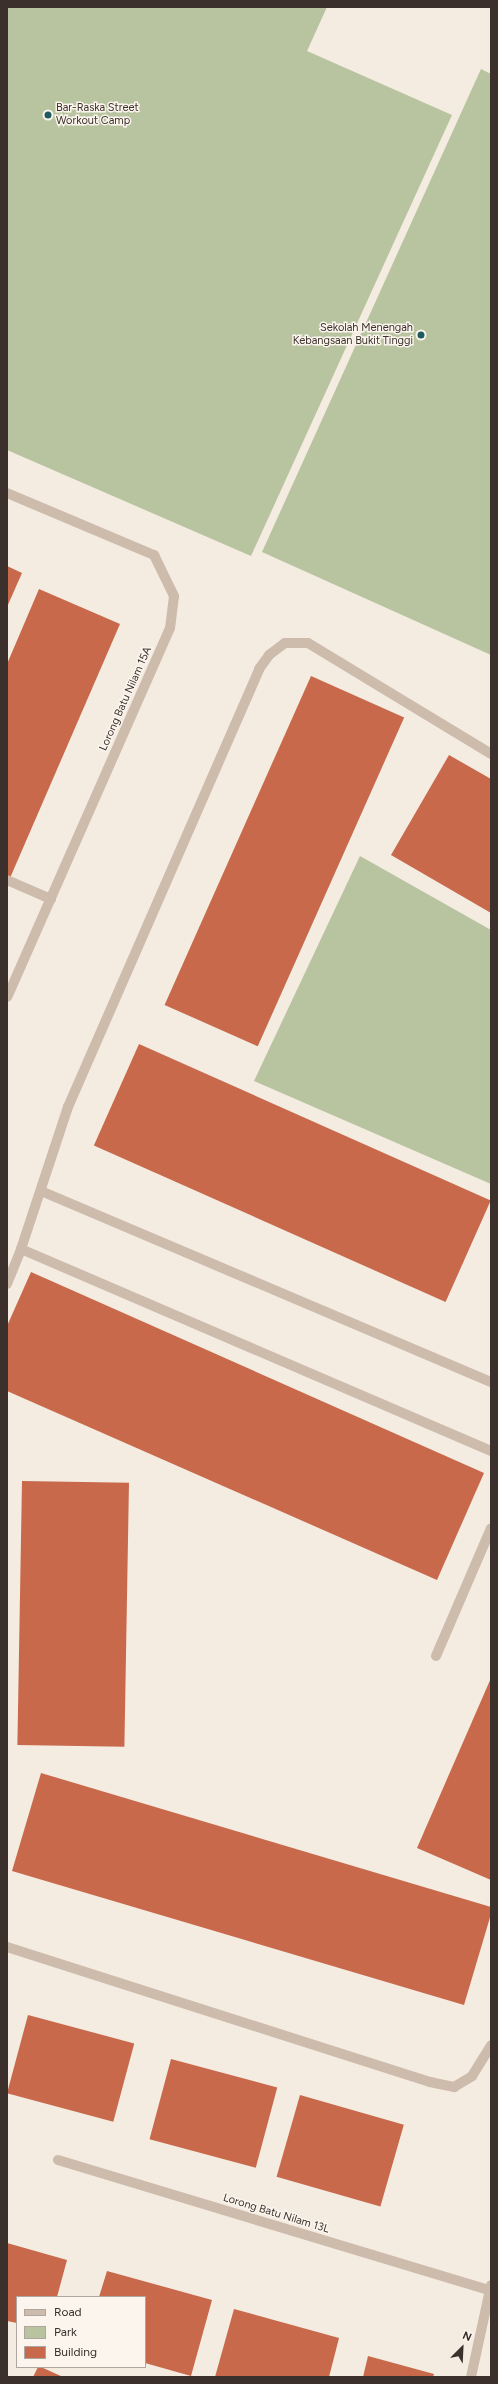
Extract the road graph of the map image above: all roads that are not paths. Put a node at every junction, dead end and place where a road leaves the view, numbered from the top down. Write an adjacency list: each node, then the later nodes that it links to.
1 (7, 493): 4 (street, Lorong Batu Nilam 15A)
2 (491, 754): 6 (street)
3 (7, 880): 4 (street)
4 (50, 899): 5 (street, Lorong Batu Nilam 15A)
5 (7, 997)
6 (41, 1191): 7 (street); 9 (street)
7 (21, 1249): 8 (street); 10 (street)
8 (7, 1284)
9 (491, 1382)
10 (491, 1451)
11 (491, 1528): 12 (street)
12 (436, 1656)
13 (7, 1946): 14 (street)
14 (491, 2046)
15 (58, 2160): 16 (street, Lorong Batu Nilam 13L)
16 (490, 2287): 17 (street)
17 (471, 2377)

